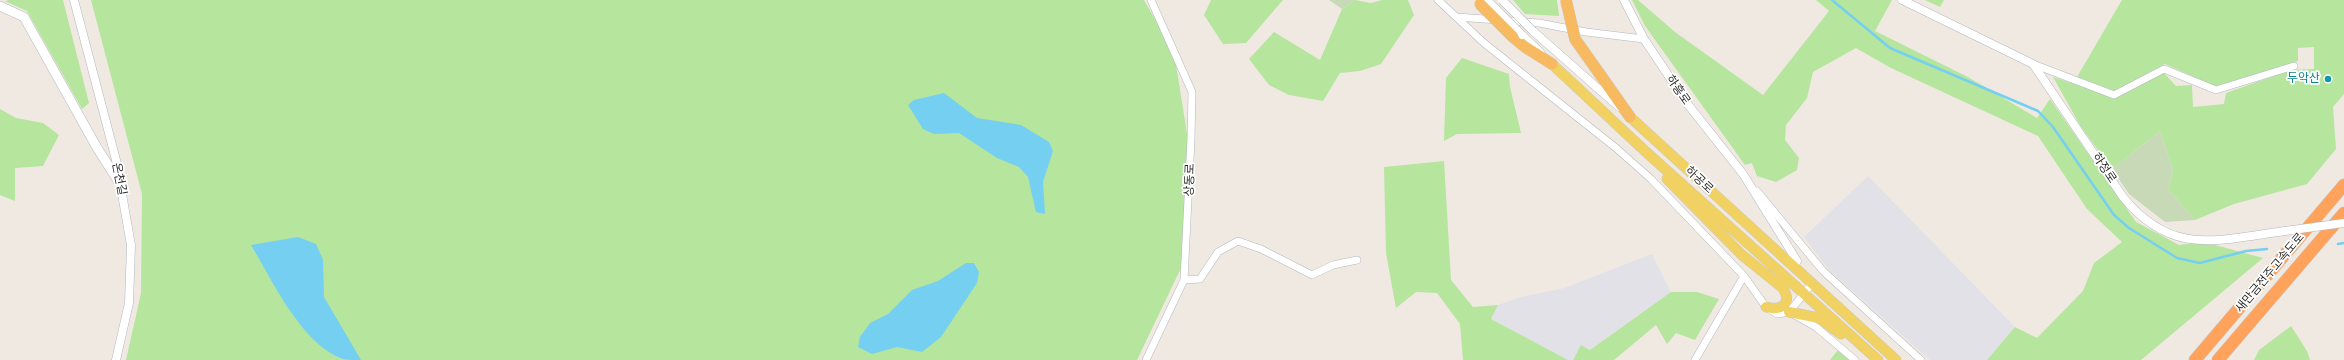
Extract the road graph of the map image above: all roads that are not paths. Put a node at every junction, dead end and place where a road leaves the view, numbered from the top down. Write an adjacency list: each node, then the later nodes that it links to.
1 (74, 0): 18 (street, 온천길)
2 (1151, 0): 24 (street, 상동로)
3 (1438, 0): 10 (street)
4 (1502, 0): 15 (street, 하공로, bridge)
5 (1566, 0): 15 (highway, bridge)
6 (1624, 0): 11 (street, 하흥로)
7 (1902, 0): 13 (street, 하정로)
8 (1482, 1): 12 (highway, bridge)
9 (0, 6): 18 (main road)
10 (1457, 17): 11 (street); 23 (street)
11 (1644, 39): 17 (street, 하흥로)
12 (1552, 64): 16 (main road, 하공로)
13 (2033, 64): 14 (street); 20 (street, 하정로, bridge)
14 (2294, 66)
15 (1630, 117): 22 (main road, 하공로)
16 (1621, 129): 26 (main road, 하공로); 27 (main road)
17 (1743, 174): 22 (street, 하흥로); 35 (street)
18 (120, 184): 29 (street, 온천길)
19 (2344, 185): 36 (highway, 새만금전주고속도로)
20 (2343, 217): 37 (highway, 새만금전주고속도로)
21 (1357, 260): 24 (street)
22 (1793, 266): 25 (main road, 하공로)
23 (1744, 276): 27 (street); 31 (street)
24 (1184, 280): 30 (street, 상동로)
25 (1812, 284): 26 (street); 34 (main road, 하공로)
26 (1805, 294): 28 (street); 33 (main road, 하공로)
27 (1766, 307): 28 (street)
28 (1789, 312): 32 (street); 33 (main road)
29 (116, 360)
30 (1146, 360)
31 (1695, 360)
32 (1855, 360)
33 (1877, 360)
34 (1896, 360)
35 (1921, 360)
36 (2196, 360)
37 (2218, 360)

